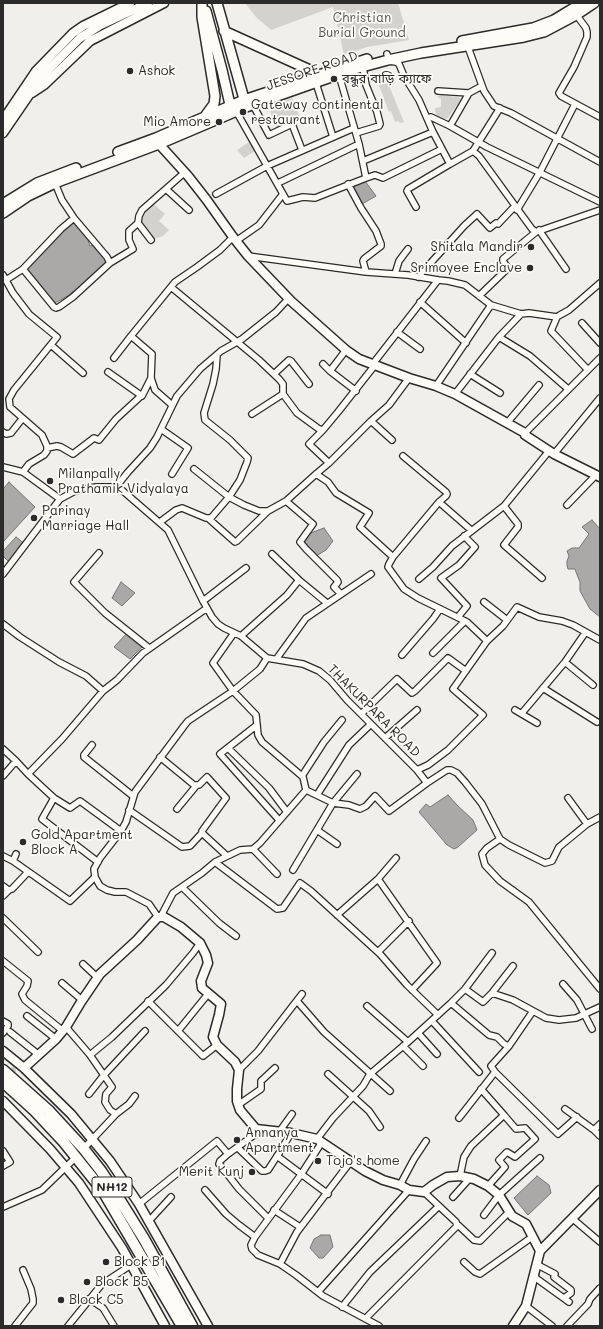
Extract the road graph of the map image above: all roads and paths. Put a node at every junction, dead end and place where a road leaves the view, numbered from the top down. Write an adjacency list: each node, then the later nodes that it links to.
1 (130, 3): 26 (street)
2 (148, 3): 18 (street)
3 (164, 3): 18 (street)
4 (202, 3): 22 (main road); 23 (main road)
5 (217, 3): 9 (main road)
6 (582, 3): 8 (main road, JESSORE ROAD)
7 (594, 3): 8 (main road, JESSORE ROAD)
8 (575, 12): 10 (main road, JESSORE ROAD); 11 (main road, JESSORE ROAD); 20 (street)
9 (224, 31): 14 (main road); 19 (main road)
10 (468, 47): 11 (main road, JESSORE ROAD); 15 (street)
11 (388, 57): 12 (main road, JESSORE ROAD); 14 (main road, JESSORE ROAD); 25 (street)
12 (363, 67): 13 (main road, JESSORE ROAD); 28 (street)
13 (339, 75): 14 (main road, JESSORE ROAD); 28 (street)
14 (315, 80): 19 (main road, JESSORE ROAD); 31 (street)
15 (482, 86): 17 (street); 21 (street)
16 (438, 91): 17 (street)
17 (469, 93): 27 (street)
18 (28, 96): 30 (street)
19 (248, 104): 22 (main road, JESSORE ROAD); 37 (street)
20 (576, 104): 24 (street); 32 (street)
21 (500, 108): 32 (street); 33 (street)
22 (233, 110): 23 (main road); 34 (main road); 42 (street)
23 (205, 116): 53 (main road)
24 (600, 117)
25 (427, 118): 27 (street); 29 (street)
26 (3, 120)
27 (450, 126): 33 (street)
28 (355, 131): 31 (street); 35 (street)
29 (433, 132): 36 (street); 39 (street)
30 (3, 133)
31 (333, 137): 37 (street)
32 (556, 138): 40 (street); 43 (street)
33 (478, 142): 38 (street); 43 (street)
34 (159, 144): 44 (street); 46 (main road)
35 (359, 144): 39 (street); 47 (street)
36 (442, 149): 41 (street); 45 (street)
37 (302, 150): 42 (street)
38 (473, 151): 41 (street); 55 (street)
39 (363, 161): 45 (street)
40 (600, 162)
41 (450, 164): 54 (street)
42 (267, 166): 47 (street); 50 (street)
43 (540, 172): 52 (street); 55 (street)
44 (184, 173): 49 (street); 62 (street)
45 (366, 178): 48 (street)
46 (55, 183): 58 (main road); 59 (street)
47 (278, 183): 51 (street)
48 (348, 184): 51 (street); 69 (street)
49 (166, 189): 56 (street); 60 (street)
50 (216, 194)
51 (283, 194): 62 (street)
52 (600, 202)
53 (3, 204)
54 (416, 207)
55 (516, 208): 61 (street); 71 (street)
56 (189, 210)
57 (600, 210): 61 (street)
58 (3, 213)
59 (74, 218): 66 (street); 68 (street)
60 (138, 223): 63 (street); 66 (street)
61 (537, 231): 67 (street); 76 (street)
62 (234, 239): 65 (street); 75 (street)
63 (151, 240)
64 (408, 249): 70 (street)
65 (248, 256): 69 (street); 77 (street)
66 (110, 263): 68 (street)
67 (566, 268)
68 (23, 269): 72 (street)
69 (366, 272): 70 (street)
70 (395, 274): 71 (street)
71 (418, 277): 73 (street)
72 (5, 278): 89 (street)
73 (438, 280): 76 (street); 78 (street)
74 (600, 283): 81 (street)
75 (171, 287): 84 (street); 86 (street)
76 (479, 296): 79 (street)
77 (289, 298): 86 (street); 91 (street)
78 (420, 302): 83 (street); 87 (street)
79 (491, 305): 80 (street); 87 (street)
80 (521, 314): 81 (street); 85 (street)
81 (557, 317): 97 (street)
82 (582, 323): 88 (street)
83 (397, 332): 90 (street); 96 (street)
84 (130, 336): 93 (street); 103 (street)
85 (499, 337): 102 (street); 108 (street)
86 (237, 342): 92 (street); 101 (street)
87 (466, 343): 107 (street)
88 (600, 343)
89 (51, 345): 100 (street); 117 (street)
90 (420, 349)
91 (346, 350): 96 (street); 98 (street)
92 (217, 355): 115 (street); 136 (street)
93 (114, 358)
94 (600, 358): 97 (street)
95 (323, 364): 98 (street)
96 (374, 365): 104 (street); 109 (street)
97 (587, 369): 108 (street)
98 (330, 371): 109 (street)
99 (108, 372): 113 (street)
100 (83, 373)
101 (274, 374): 105 (street); 111 (street)
102 (470, 374): 110 (street); 112 (street)
103 (151, 378): 113 (street); 115 (street)
104 (409, 378): 107 (street); 118 (street)
105 (309, 384)
106 (538, 385): 119 (street)
107 (436, 386): 112 (street)
108 (568, 389): 123 (street)
109 (356, 391): 121 (street)
110 (500, 393)
111 (283, 394): 116 (street); 121 (street)
112 (455, 394): 119 (street)
113 (142, 395): 125 (street)
114 (600, 398): 126 (street)
115 (172, 405): 120 (street)
116 (252, 414)
117 (22, 419): 122 (street); 125 (street)
118 (371, 421): 124 (street); 128 (street)
119 (507, 423): 123 (street)
120 (161, 429): 132 (street); 135 (street)
121 (322, 430): 128 (street)
122 (3, 432)
123 (525, 432): 126 (street)
124 (392, 440)
125 (47, 448): 131 (street)
126 (552, 453): 134 (street); 141 (street)
127 (403, 456): 139 (street)
128 (329, 464): 133 (street)
129 (3, 467): 131 (street)
130 (194, 469): 136 (street)
131 (23, 472): 137 (street)
132 (172, 474)
133 (316, 474): 138 (street); 149 (street)
134 (598, 476): 140 (street)
135 (116, 487): 137 (street); 144 (street)
136 (229, 497): 142 (street); 143 (street)
137 (60, 499): 151 (street)
138 (286, 501): 142 (street); 156 (street)
139 (439, 502): 145 (street); 149 (street)
140 (567, 505)
141 (504, 506): 145 (street); 153 (street)
142 (268, 511): 143 (street)
143 (208, 519): 144 (street)
144 (160, 522): 157 (street)
145 (471, 530): 146 (street)
146 (464, 536): 154 (street); 162 (street)
147 (99, 553): 171 (street)
148 (272, 554): 155 (street)
149 (393, 557): 161 (street)
150 (246, 568): 157 (street)
151 (3, 574)
152 (371, 574): 156 (street)
153 (542, 578)
154 (419, 579)
155 (299, 580): 159 (street); 168 (street)
156 (341, 594): 159 (street)
157 (204, 601): 160 (street)
158 (484, 602): 163 (street)
159 (327, 603): 175 (street)
160 (207, 608): 166 (street); 171 (street)
161 (440, 608): 162 (street); 173 (street)
162 (458, 617): 164 (street)
163 (507, 620): 167 (street); 170 (street)
164 (465, 621): 170 (street); 172 (street)
165 (3, 624): 180 (street)
166 (234, 633): 168 (street); 181 (street)
167 (585, 633): 169 (street); 176 (street)
168 (242, 636): 174 (street)
169 (600, 640)
170 (487, 641): 177 (street)
171 (149, 648): 180 (street)
172 (433, 653)
173 (402, 655)
174 (267, 658): 175 (street, THAKURPARA ROAD); 181 (street)
175 (278, 658): 185 (street, THAKURPARA ROAD)
176 (565, 662): 178 (street); 179 (street)
177 (466, 671): 185 (street); 197 (street)
178 (594, 686)
179 (543, 688): 184 (street); 187 (street)
180 (103, 691): 198 (street)
181 (233, 692): 190 (street); 195 (street)
182 (417, 710): 191 (street)
183 (515, 710): 184 (street)
184 (522, 713): 188 (street)
185 (361, 714): 189 (street, THAKURPARA ROAD)
186 (342, 720): 201 (street)
187 (597, 722)
188 (537, 723)
189 (371, 724): 191 (street, THAKURPARA ROAD); 205 (street)
190 (257, 725): 193 (street); 201 (street)
191 (385, 738): 197 (street, THAKURPARA ROAD)
192 (92, 745): 206 (street)
193 (228, 748): 212 (street); 214 (street)
194 (3, 749): 196 (street)
195 (160, 757): 203 (street); 206 (street)
196 (16, 761): 198 (street); 200 (street)
197 (417, 770): 202 (street, THAKURPARA ROAD)
198 (28, 774): 207 (street)
199 (357, 774): 209 (street)
200 (3, 776)
201 (302, 776): 204 (street)
202 (427, 784): 209 (street); 219 (street)
203 (196, 786): 210 (street); 218 (street)
204 (306, 790): 205 (street); 212 (street)
205 (317, 795): 209 (street)
206 (133, 796): 211 (street)
207 (54, 798): 217 (street); 227 (street)
208 (568, 798): 215 (street)
209 (333, 804): 216 (street)
210 (177, 809)
211 (129, 810): 217 (street); 218 (street)
212 (287, 812): 214 (street)
213 (600, 817): 215 (street)
214 (279, 820): 221 (street)
215 (587, 824): 219 (street)
216 (317, 830): 220 (street); 229 (street)
217 (121, 831): 227 (street)
218 (202, 833): 224 (street)
219 (500, 839): 254 (street)
220 (336, 844)
221 (253, 849): 224 (street); 231 (street)
222 (16, 854): 226 (street)
223 (3, 856): 226 (street)
224 (227, 856): 228 (street)
225 (396, 858): 233 (street)
226 (13, 861): 230 (street)
227 (98, 862): 232 (street)
228 (215, 862): 235 (street); 238 (street)
229 (293, 870)
230 (28, 872): 232 (street); 236 (street)
231 (277, 874)
232 (95, 877): 239 (street)
233 (378, 879): 238 (street); 241 (street)
234 (3, 886): 236 (street)
235 (182, 887): 239 (street); 242 (street)
236 (9, 890): 237 (street)
237 (3, 896)
238 (337, 915): 245 (street)
239 (159, 917): 243 (street); 250 (street)
240 (3, 918): 244 (street)
241 (409, 921): 245 (street); 255 (street)
242 (236, 936)
243 (200, 943): 257 (street); 260 (street)
244 (38, 952)
245 (378, 952): 255 (street)
246 (492, 953): 253 (street)
247 (3, 961): 271 (street)
248 (83, 964): 250 (street)
249 (513, 966): 256 (street)
250 (98, 978): 259 (street)
251 (62, 983): 259 (street)
252 (563, 984): 267 (street)
253 (465, 989): 256 (street); 262 (street)
254 (600, 989)
255 (412, 990): 266 (street)
256 (492, 993): 265 (street)
257 (208, 994): 275 (street); 280 (street)
258 (302, 994): 261 (street)
259 (82, 1000): 271 (street)
260 (148, 1001): 275 (street); 285 (street)
261 (296, 1001): 291 (street); 295 (street)
262 (451, 1003): 266 (street); 281 (street)
263 (367, 1006): 279 (street)
264 (600, 1008): 267 (street)
265 (533, 1011): 267 (street); 281 (street)
266 (438, 1015): 270 (street)
267 (584, 1015): 272 (street)
268 (27, 1016): 278 (street)
269 (3, 1021): 276 (street)
270 (432, 1021): 277 (street); 292 (street)
271 (64, 1029): 278 (street); 285 (street)
272 (592, 1029)
273 (145, 1031): 296 (street)
274 (10, 1032): 284 (street)
275 (178, 1032): 280 (street)
276 (3, 1033)
277 (418, 1034): 279 (street); 283 (street)
278 (56, 1039): 284 (street)
279 (406, 1044): 286 (street); 295 (street)
280 (217, 1045): 291 (street)
281 (509, 1046): 293 (street)
282 (3, 1051): 287 (street)
283 (437, 1054)
284 (39, 1056): 287 (street)
285 (90, 1056): 296 (street)
286 (423, 1066)
287 (24, 1068): 289 (street); 319 (street)
288 (274, 1068): 304 (street)
289 (15, 1069)
290 (3, 1070): 374 (highway, NH12)
291 (238, 1070): 304 (street)
292 (479, 1072)
293 (494, 1072): 298 (street); 310 (street)
294 (328, 1074): 302 (street)
295 (370, 1074): 299 (street); 302 (street)
296 (104, 1075): 300 (street); 306 (street)
297 (3, 1082): 373 (highway, NH12)
298 (481, 1089): 308 (street); 309 (street)
299 (390, 1091)
300 (89, 1094)
301 (135, 1096): 306 (street)
302 (353, 1098): 312 (street); 318 (street)
303 (3, 1101): 327 (street)
304 (238, 1105): 313 (street)
305 (565, 1109): 310 (street)
306 (116, 1114): 319 (street)
307 (292, 1114): 315 (street)
308 (504, 1115): 330 (street); 333 (street)
309 (459, 1118)
310 (577, 1118): 314 (street)
311 (600, 1124): 314 (street)
312 (380, 1127)
313 (261, 1130): 315 (street); 321 (street)
314 (594, 1130): 317 (street)
315 (279, 1132): 316 (street)
316 (291, 1133): 318 (street); 324 (street)
317 (600, 1136)
318 (319, 1141): 326 (street); 329 (street)
319 (90, 1142): 342 (street)
320 (426, 1142): 332 (street)
321 (238, 1148): 323 (street); 324 (street)
322 (3, 1151): 328 (street)
323 (228, 1154): 342 (street); 348 (street)
324 (277, 1156): 329 (street)
325 (540, 1158): 339 (street)
326 (351, 1162): 332 (street); 338 (street)
327 (69, 1164): 344 (street); 360 (street)
328 (3, 1166)
329 (301, 1173): 338 (street); 345 (street)
330 (460, 1176): 331 (street); 337 (street)
331 (470, 1178): 333 (street); 341 (street)
332 (400, 1185): 335 (street)
333 (488, 1186): 339 (street)
334 (205, 1190): 353 (street)
335 (409, 1190): 337 (street); 364 (street)
336 (600, 1191): 349 (street)
337 (424, 1192): 343 (street)
338 (328, 1194): 352 (street)
339 (499, 1196): 346 (street); 347 (street)
340 (171, 1197): 350 (street)
341 (453, 1197)
342 (139, 1204): 350 (street)
343 (439, 1206): 351 (street); 367 (street)
344 (3, 1207)
345 (274, 1210): 348 (street); 352 (street)
346 (509, 1212): 351 (street); 354 (street)
347 (484, 1215)
348 (268, 1218): 353 (street)
349 (573, 1219): 355 (street); 356 (street)
350 (150, 1221): 375 (street)
351 (458, 1224): 368 (street)
352 (300, 1228): 358 (street)
353 (255, 1237): 358 (street)
354 (532, 1237): 356 (street); 357 (street)
355 (600, 1242)
356 (540, 1251): 359 (street)
357 (464, 1262)
358 (280, 1264): 364 (street)
359 (536, 1264): 362 (street); 362 (street)
360 (131, 1265): 365 (street); 372 (street)
361 (23, 1270): 369 (street)
362 (533, 1276): 366 (street)
363 (600, 1288): 379 (street)
364 (318, 1292): 367 (street)
365 (90, 1299): 370 (street); 371 (street)
366 (526, 1306): 377 (street); 378 (street)
367 (342, 1307): 368 (street)
368 (366, 1318): 376 (street)
369 (15, 1326)
370 (68, 1326)
371 (114, 1326)
372 (165, 1326)
373 (182, 1326)
374 (192, 1326)
375 (208, 1326)
376 (379, 1326)
377 (513, 1326)
378 (552, 1326)
379 (567, 1326)

